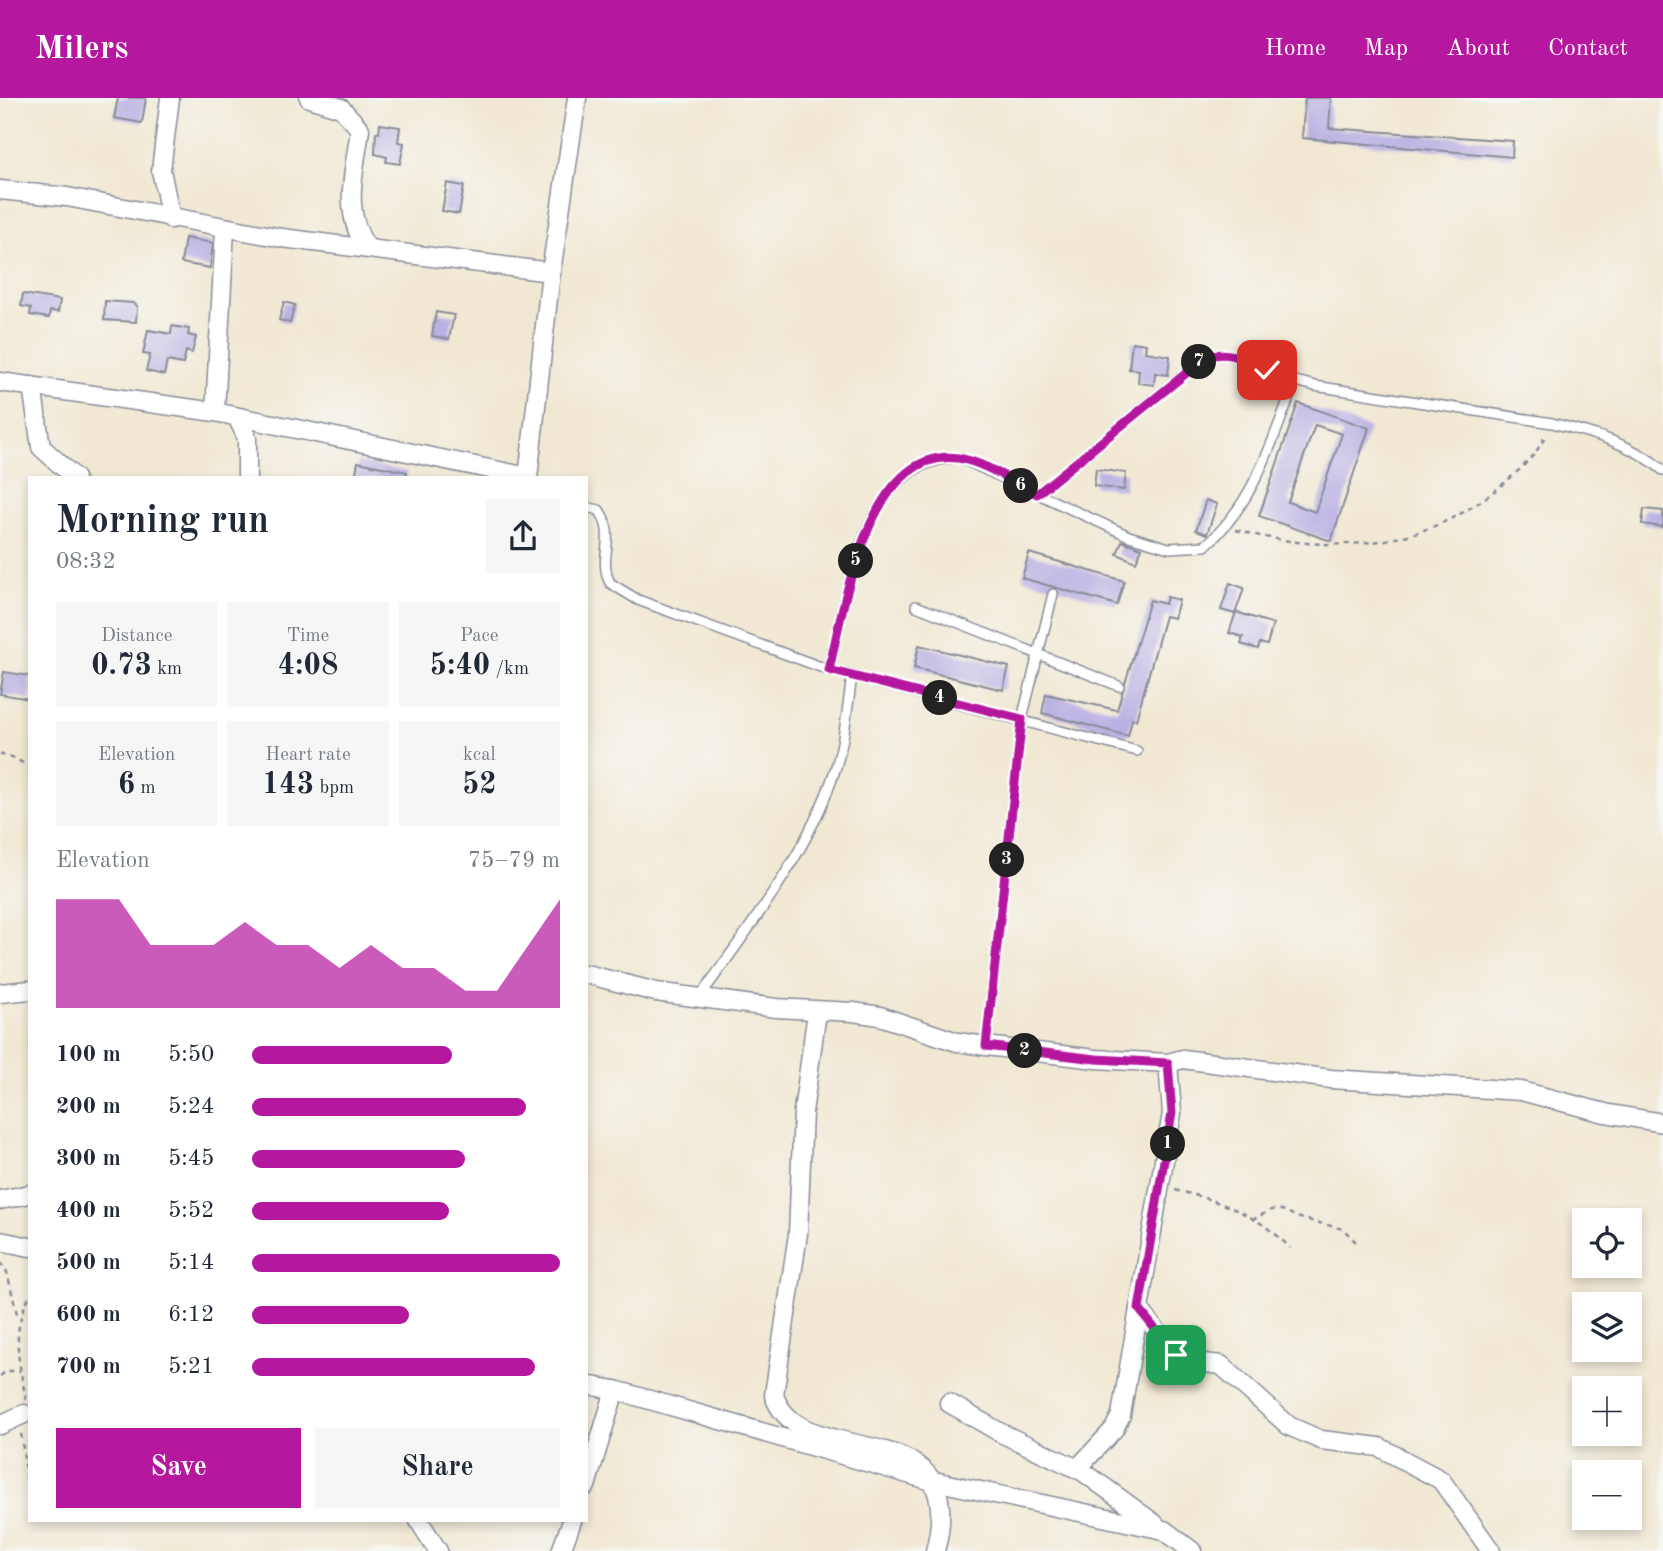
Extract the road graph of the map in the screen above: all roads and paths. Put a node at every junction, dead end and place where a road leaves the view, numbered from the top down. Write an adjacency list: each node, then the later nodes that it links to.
1 (170, 98): 5 (street)
2 (309, 98): 7 (street)
3 (576, 98): 8 (street)
4 (0, 190): 5 (street)
5 (171, 219): 6 (street)
6 (225, 229): 7 (street); 12 (street)
7 (368, 248): 8 (street)
8 (551, 272): 19 (street)
9 (1295, 381): 14 (lane); 20 (lane); 22 (lane)
10 (0, 382): 11 (street)
11 (32, 386): 12 (street); 16 (street)
12 (215, 412): 13 (street)
13 (237, 417): 17 (street); 18 (street)
14 (1552, 423): 15 (lane); 22 (path)
15 (1663, 470)
16 (73, 476)
17 (247, 476)
18 (523, 476)
19 (528, 476)
20 (1037, 494): 22 (lane); 26 (lane)
21 (588, 507): 26 (lane)
22 (1226, 527)
23 (1053, 594): 25 (lane)
24 (916, 606): 25 (lane)
25 (1037, 651): 28 (lane); 29 (lane)
26 (829, 670): 27 (lane)
27 (852, 676): 29 (lane); 36 (lane)
28 (1119, 686)
29 (1022, 719): 30 (lane); 38 (lane)
30 (1137, 751)
31 (0, 754): 32 (path)
32 (28, 766)
33 (588, 975): 36 (street)
34 (28, 990): 35 (street)
35 (0, 993)
36 (699, 998): 37 (street)
37 (817, 1012): 38 (street); 61 (street)
38 (986, 1046): 39 (street)
39 (1168, 1063): 40 (street); 41 (street)
40 (1663, 1123)
41 (1161, 1187): 44 (path); 50 (street)
42 (28, 1194): 43 (street)
43 (0, 1200)
44 (1252, 1220): 46 (path); 48 (path)
45 (0, 1241): 47 (street)
46 (1356, 1242)
47 (28, 1247)
48 (1290, 1248)
49 (0, 1262): 51 (path)
50 (1139, 1309): 59 (street); 69 (street)
51 (18, 1321)
52 (20, 1371): 53 (path)
53 (0, 1376)
54 (588, 1385): 55 (street)
55 (615, 1390): 60 (street); 61 (street)
56 (949, 1403): 59 (street)
57 (24, 1414): 58 (street)
58 (0, 1425)
59 (1077, 1469): 64 (street)
60 (588, 1479)
61 (929, 1480): 64 (street); 67 (street)
62 (420, 1522): 65 (street)
63 (572, 1522): 66 (street)
64 (1164, 1530): 68 (street)
65 (439, 1551)
66 (561, 1551)
67 (935, 1551)
68 (1192, 1551)
69 (1492, 1551)

